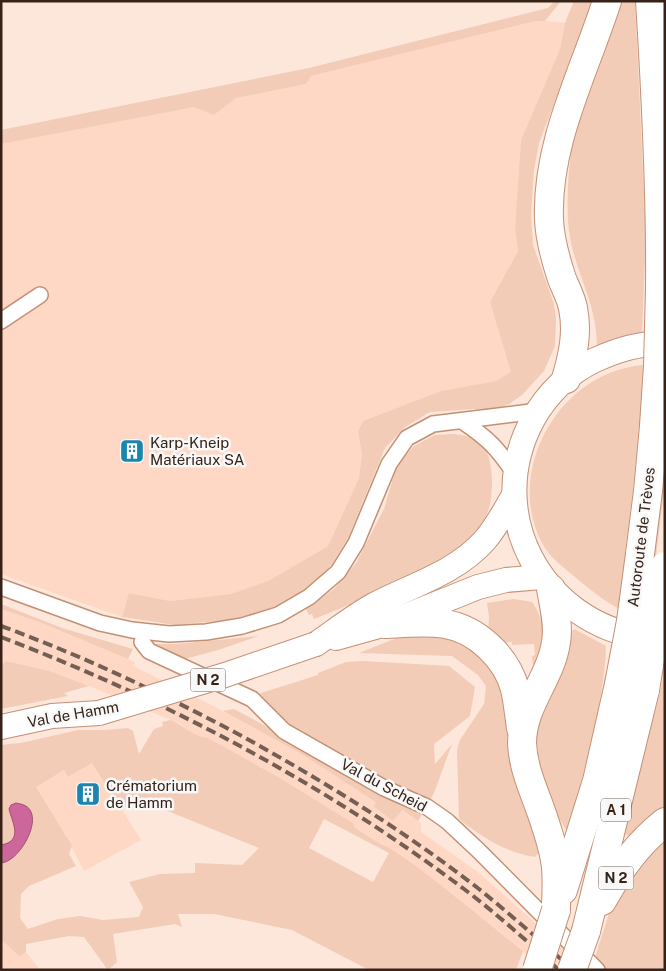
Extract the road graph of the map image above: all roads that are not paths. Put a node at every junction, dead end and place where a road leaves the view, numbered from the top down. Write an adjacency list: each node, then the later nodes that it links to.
1 (607, 1): 6 (highway)
2 (650, 1): 19 (highway, Autoroute de Trèves / A 1, bridge)
3 (40, 295): 4 (street)
4 (1, 320)
5 (665, 344): 6 (main road)
6 (566, 379): 7 (main road)
7 (538, 411): 8 (street); 9 (main road)
8 (462, 421): 9 (street); 12 (street)
9 (514, 484): 11 (main road); 17 (main road, Val de Hamm / N 2)
10 (665, 566): 19 (highway, Autoroute de Trèves / A 1, bridge)
11 (547, 583): 13 (main road, Val de Hamm / N 2); 14 (main road); 21 (highway, A 1)
12 (1, 587)
13 (386, 624): 17 (main road, Val de Hamm / N 2); 21 (highway, A 1)
14 (629, 635): 15 (main road); 18 (main road)
15 (665, 638)
16 (142, 642): 27 (street, Val du Scheid)
17 (316, 644): 20 (main road, Val de Hamm / N 2, bridge)
18 (665, 646)
19 (632, 687): 23 (highway, Autoroute de Trèves / A 1); 24 (highway, Autoroute de Trèves / A 1)
20 (1, 727)
21 (522, 741): 23 (highway, A 1)
22 (665, 822): 24 (highway, N 2)
23 (556, 910): 25 (highway, Autoroute de Trèves / A 1, bridge)
24 (586, 931): 26 (highway, Autoroute de Trèves / A 1, bridge)
25 (537, 970)
26 (572, 970)
27 (597, 970)

